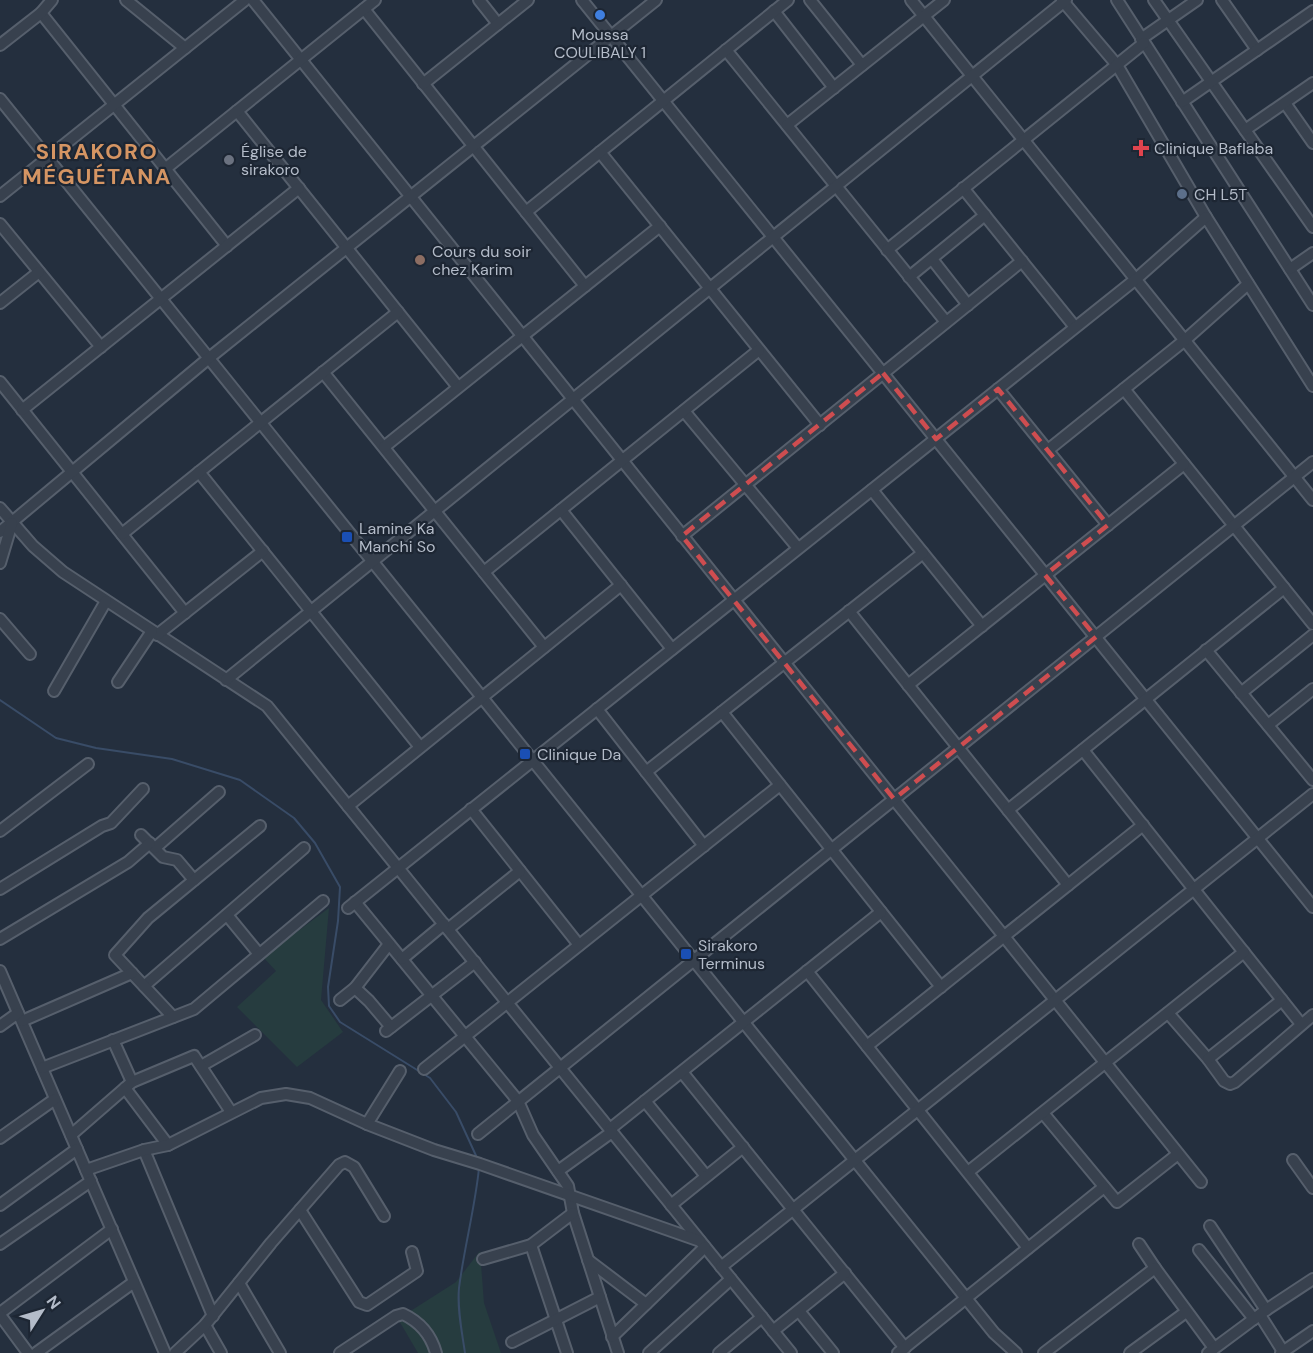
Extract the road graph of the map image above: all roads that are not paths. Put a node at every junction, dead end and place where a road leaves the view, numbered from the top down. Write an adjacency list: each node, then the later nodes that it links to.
1 (51, 0): 22 (street)
2 (126, 0): 29 (street)
3 (245, 0): 29 (street)
4 (253, 0): 32 (street)
5 (375, 0): 19 (street)
6 (479, 0): 25 (street)
7 (528, 0): 25 (street)
8 (582, 0): 26 (street)
9 (656, 0): 26 (street)
10 (788, 0): 20 (street)
11 (810, 0): 33 (street)
12 (911, 0): 23 (street)
13 (944, 0): 23 (street)
14 (1117, 0): 27 (street)
15 (1154, 0): 24 (street)
16 (1197, 0): 24 (street)
17 (1222, 0): 31 (street)
18 (1064, 1): 34 (street); 35 (street)
19 (364, 9): 32 (street); 38 (street)
20 (774, 11): 30 (street); 39 (street)
21 (1313, 11): 31 (street)
22 (41, 13): 28 (street); 44 (street)
23 (924, 16): 33 (street); 35 (street)
24 (1168, 20): 27 (street); 36 (street)
25 (498, 24): 38 (street)
26 (611, 36): 41 (street); 50 (street)
27 (1143, 41): 34 (street); 42 (street)
28 (0, 45)
29 (185, 48): 44 (street)
30 (726, 50): 41 (street); 46 (street)
31 (1257, 50): 36 (street)
32 (301, 60): 45 (street); 58 (street)
33 (862, 65): 39 (street)
34 (1116, 65): 48 (street); 61 (street)
35 (973, 76): 48 (street); 54 (street)
36 (1212, 82): 42 (street); 47 (street)
37 (1313, 83): 43 (street)
38 (423, 84): 50 (street)
39 (834, 88): 46 (street)
40 (0, 99): 52 (street)
41 (663, 101): 51 (street); 65 (street)
42 (1182, 102): 72 (street)
43 (1285, 103): 47 (street); 49 (street)
44 (114, 105): 52 (street); 53 (street)
45 (237, 111): 53 (street); 55 (street)
46 (787, 125): 54 (street)
47 (1245, 130): 64 (street)
48 (1024, 140): 56 (street); 75 (street)
49 (1313, 143)
50 (473, 146): 58 (street); 59 (street)
51 (600, 152): 59 (street); 63 (street)
52 (48, 158): 57 (street); 79 (street)
53 (165, 168): 66 (street)
54 (837, 187): 65 (street); 68 (street)
55 (299, 188): 66 (street); 67 (street)
56 (963, 189): 60 (street); 68 (street)
57 (0, 196)
58 (410, 197): 67 (street); 86 (street)
59 (526, 212): 77 (street)
60 (985, 215): 70 (street); 71 (street)
61 (1206, 217): 75 (street); 76 (street)
62 (0, 224): 73 (street)
63 (660, 226): 77 (street); 78 (street)
64 (1313, 227)
65 (773, 238): 78 (street); 92 (street)
66 (227, 246): 79 (street)
67 (346, 248): 83 (street); 90 (street)
68 (887, 250): 74 (street)
69 (1313, 253): 72 (street)
70 (932, 259): 74 (street); 81 (street)
71 (1022, 261): 81 (street); 85 (street)
72 (1290, 269): 82 (street)
73 (39, 272): 80 (street); 88 (street)
74 (909, 277): 84 (street)
75 (1136, 279): 85 (street); 87 (street)
76 (1248, 284): 87 (street); 94 (street)
77 (585, 286): 86 (street)
78 (710, 289): 89 (street); 98 (street)
79 (161, 299): 88 (street); 90 (street)
80 (0, 303)
81 (968, 304): 84 (street)
82 (1313, 305)
83 (398, 312): 91 (street); 95 (street)
84 (946, 322): 92 (street)
85 (1075, 327): 96 (street)
86 (522, 336): 95 (street); 98 (street)
87 (1185, 340): 97 (street); 111 (street)
88 (100, 347): 99 (street)
89 (759, 350): 100 (street); 102 (street)
90 (209, 358): 101 (street); 110 (street)
91 (323, 372): 101 (street); 104 (street)
92 (883, 374): 102 (street); 103 (street)
93 (0, 382): 99 (street)
94 (1313, 386)
95 (458, 387): 104 (street)
96 (998, 389): 103 (street); 105 (street)
97 (1124, 389): 105 (street); 108 (street)
98 (573, 400): 106 (street); 117 (street)
99 (22, 410): 110 (street)
100 (684, 411): 106 (street); 112 (street)
101 (260, 422): 109 (street); 127 (street)
102 (819, 425): 112 (street)
103 (936, 439): 113 (street); 130 (street)
104 (384, 447): 117 (street)
105 (1047, 450): 119 (street)
106 (622, 461): 116 (street); 123 (street)
107 (1313, 462): 111 (street)
108 (1184, 464): 119 (street); 120 (street)
109 (199, 471): 122 (street); 125 (street)
110 (72, 472): 118 (street); 122 (street)
111 (1295, 477): 114 (street); 120 (street)
112 (746, 485): 123 (street); 124 (street)
113 (872, 490): 124 (street); 126 (street)
114 (1313, 500)
115 (0, 508): 118 (street)
116 (561, 510): 129 (street); 131 (street)
117 (435, 511): 127 (street); 129 (street)
118 (12, 523): 121 (street); 128 (street); 134 (street)
119 (1107, 525): 130 (street)
120 (1234, 526): 132 (street); 143 (street)
121 (0, 532)
122 (122, 534): 137 (street)
123 (682, 536): 133 (street)
124 (798, 548): 133 (street)
125 (262, 551): 135 (street); 137 (street)
126 (923, 553): 136 (street); 140 (street)
127 (372, 562): 135 (street); 155 (street)
128 (0, 563)
129 (484, 572): 144 (street)
130 (1045, 575): 140 (street); 143 (street)
131 (621, 585): 144 (street); 145 (street)
132 (1284, 588): 139 (street); 146 (street)
133 (734, 600): 145 (street); 148 (street)
134 (106, 601): 141 (street); 153 (street)
135 (311, 611): 149 (street); 160 (street)
136 (849, 611): 148 (street); 151 (street)
137 (185, 613): 141 (street)
138 (0, 619): 147 (street)
139 (1313, 624)
140 (982, 626): 151 (street)
141 (154, 633): 149 (street); 150 (street)
142 (1313, 635): 154 (street)
143 (1095, 637): 156 (street); 161 (street)
144 (544, 647): 155 (street)
145 (672, 649): 157 (street)
146 (1206, 650): 154 (street); 156 (street)
147 (30, 654)
148 (784, 663): 158 (street); 171 (street)
149 (226, 680): 172 (street)
150 (118, 682)
151 (908, 685): 161 (street)
152 (1313, 689): 159 (street)
153 (54, 691)
154 (1241, 693): 159 (street)
155 (482, 698): 160 (street); 163 (street)
156 (1146, 699): 162 (street); 179 (street)
157 (597, 709): 163 (street); 165 (street)
158 (722, 712): 165 (street); 167 (street)
159 (1268, 725): 166 (street)
160 (420, 747): 172 (street)
161 (958, 748): 171 (street); 174 (street)
162 (1083, 750): 174 (street); 175 (street)
163 (533, 760): 173 (street); 190 (street)
164 (88, 764): 177 (street)
165 (646, 772): 181 (street)
166 (1313, 780)
167 (780, 785): 181 (street); 183 (street)
168 (143, 789): 188 (street)
169 (219, 792): 180 (street)
170 (1313, 794): 179 (street)
171 (894, 799): 183 (street); 196 (street)
172 (348, 806): 184 (street)
173 (471, 809): 184 (street); 185 (street)
174 (1008, 810): 187 (street)
175 (1143, 825): 187 (street); 189 (street)
176 (260, 826): 186 (street)
177 (0, 831)
178 (141, 835): 180 (street)
179 (1258, 838): 189 (street); 192 (street)
180 (152, 846): 186 (street); 197 (street)
181 (704, 846): 190 (street)
182 (304, 848): 194 (street)
183 (831, 849): 193 (street); 203 (street)
184 (398, 868): 195 (street); 198 (street)
185 (520, 871): 195 (street); 199 (street)
186 (194, 880): 207 (street)
187 (1068, 885): 196 (street)
188 (0, 889)
189 (1194, 889): 200 (street); 215 (street)
190 (642, 896): 199 (street); 203 (street)
191 (323, 901): 201 (street)
192 (1313, 907)
193 (881, 912): 206 (street); 209 (street)
194 (227, 915): 201 (street); 208 (street)
195 (446, 927): 202 (street); 204 (street)
196 (1004, 937): 209 (street); 215 (street)
197 (0, 939)
198 (389, 944): 202 (street); 210 (street)
199 (579, 945): 217 (street)
200 (1244, 952): 216 (street); 218 (street)
201 (260, 954): 221 (street)
202 (402, 959): 212 (street)
203 (694, 960): 222 (street); 233 (street)
204 (474, 962): 212 (street); 217 (street)
205 (0, 971): 213 (street)
206 (807, 971): 222 (street); 228 (street)
207 (132, 973): 208 (street); 220 (street)
208 (144, 986): 221 (street)
209 (941, 987): 228 (street)
210 (355, 988): 212 (street); 214 (street)
211 (0, 993): 213 (street)
212 (430, 994): 226 (street)
213 (12, 998): 220 (street)
214 (340, 1000)
215 (1055, 1000): 230 (street); 241 (street)
216 (1282, 1000): 223 (street); 229 (street)
217 (507, 1003): 226 (street); 233 (street)
218 (1167, 1013): 229 (street); 230 (street)
219 (1313, 1015): 223 (street)
220 (20, 1017): 224 (street); 232 (street)
221 (173, 1017): 227 (street)
222 (743, 1022): 236 (street); 254 (street)
223 (1301, 1024): 229 (street)
224 (0, 1026)
225 (255, 1035): 231 (street)
226 (465, 1036): 234 (street); 239 (street)
227 (113, 1040): 232 (street); 237 (street)
228 (867, 1046): 241 (street)
229 (1208, 1059)
230 (1105, 1063): 243 (street); 253 (street)
231 (201, 1066): 237 (street); 242 (street)
232 (42, 1068): 238 (street)
233 (560, 1068): 239 (street); 245 (street)
234 (424, 1070)
235 (400, 1071): 244 (street)
236 (682, 1072): 240 (street); 250 (street)
237 (128, 1085): 247 (street); 249 (street)
238 (56, 1099): 247 (street); 248 (street)
239 (518, 1101): 246 (street); 257 (street)
240 (645, 1101): 245 (street); 259 (street)
241 (918, 1110): 254 (street); 258 (street)
242 (231, 1112): 244 (street); 249 (street)
243 (1043, 1113): 258 (street); 262 (street)
244 (367, 1124): 264 (street)
245 (611, 1131): 257 (street); 266 (street)
246 (478, 1134)
247 (71, 1135): 251 (street)
248 (0, 1138)
249 (168, 1145): 252 (street)
250 (743, 1147): 259 (street); 267 (street)
251 (77, 1149): 256 (street); 265 (street)
252 (144, 1150): 256 (street); 296 (street)
253 (1178, 1154): 261 (street); 262 (street)
254 (855, 1160): 267 (street); 290 (street)
255 (1293, 1160): 263 (street)
256 (86, 1170): 260 (street)
257 (558, 1171): 264 (street)
258 (968, 1172): 277 (street)
259 (706, 1176): 266 (street)
260 (91, 1181): 272 (street); 273 (street)
261 (1201, 1182)
262 (1104, 1187): 277 (street)
263 (1313, 1188)
264 (570, 1195): 269 (street); 274 (street)
265 (0, 1204)
266 (671, 1205): 274 (street)
267 (793, 1209): 282 (street); 284 (street)
268 (300, 1210): 270 (street); 279 (street); 288 (street)
269 (573, 1213): 276 (street); 281 (street)
270 (384, 1216)
271 (1210, 1226): 295 (street)
272 (111, 1229): 287 (street); 294 (street)
273 (0, 1244)
274 (703, 1244): 282 (street); 291 (street)
275 (1139, 1244): 283 (street)
276 (531, 1245): 280 (street); 298 (street)
277 (1028, 1248): 290 (street)
278 (1199, 1250): 295 (street)
279 (412, 1252)
280 (483, 1259)
281 (588, 1260): 289 (street); 291 (street)
282 (721, 1267): 285 (street)
283 (1155, 1268): 293 (street); 322 (street)
284 (845, 1273): 292 (street); 304 (street)
285 (731, 1279): 297 (street); 317 (street)
286 (1313, 1279): 295 (street)
287 (134, 1282): 308 (street); 309 (street)
288 (239, 1283): 296 (street); 312 (street)
289 (600, 1297): 298 (street); 302 (street)
290 (966, 1298): 304 (street); 321 (street)
291 (646, 1304): 302 (street)
292 (799, 1311): 301 (street); 320 (street)
293 (1186, 1312): 305 (street); 323 (street)
294 (0, 1314): 307 (street)
295 (1260, 1314): 305 (street); 306 (street)
296 (213, 1316): 299 (street)
297 (762, 1317): 301 (street); 318 (street)
298 (556, 1319): 303 (street); 315 (street)
299 (205, 1325): 310 (street); 311 (street)
300 (1313, 1331): 306 (street)
301 (773, 1332): 319 (street)
302 (612, 1337): 316 (street)
303 (512, 1342)
304 (902, 1350)
305 (1211, 1351)
306 (1283, 1352)
307 (28, 1353)
308 (36, 1353)
309 (165, 1353)
310 (175, 1353)
311 (221, 1353)
312 (280, 1353)
313 (340, 1353): 314 (street)
314 (436, 1353)
315 (567, 1353)
316 (618, 1353)
317 (650, 1353)
318 (719, 1353)
319 (790, 1353)
320 (833, 1353)
321 (1016, 1353)
322 (1044, 1353)
323 (1130, 1353)

